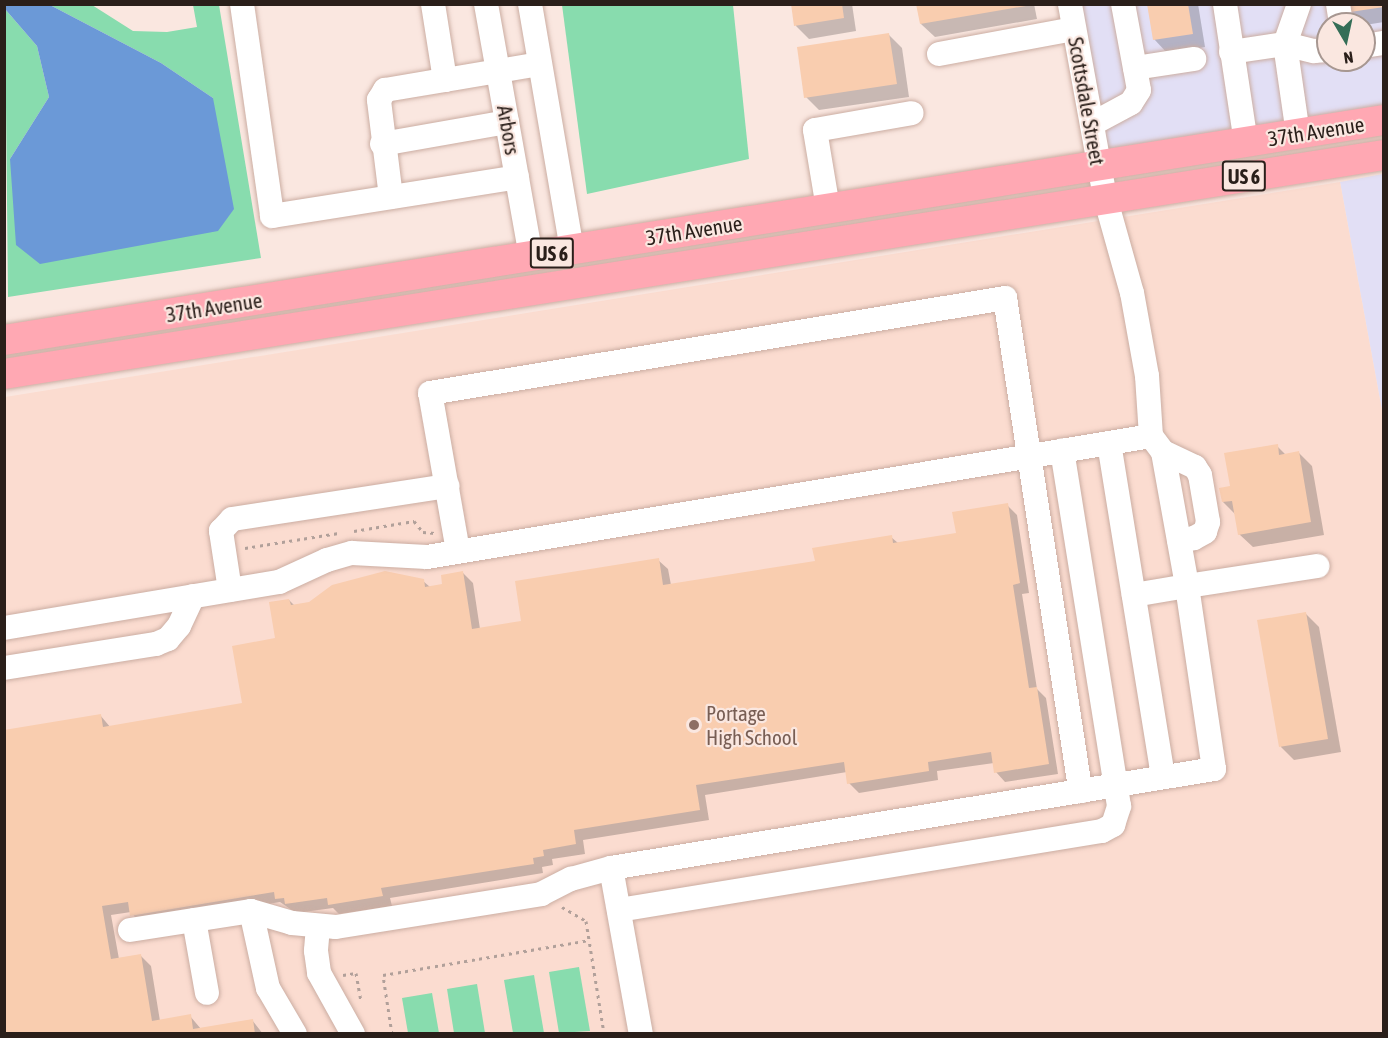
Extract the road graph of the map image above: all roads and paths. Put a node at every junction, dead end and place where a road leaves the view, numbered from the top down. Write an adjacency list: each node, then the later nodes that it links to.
1 (242, 4): 30 (street)
2 (433, 4): 18 (street)
3 (486, 4): 17 (street, Arbors)
4 (530, 4): 15 (street, Arbors)
5 (1070, 4): 9 (street, Scottsdale Street)
6 (1123, 4): 16 (street)
7 (1225, 4): 12 (street)
8 (1299, 4): 10 (street)
9 (1074, 29): 13 (street); 22 (street, Scottsdale Street)
10 (1285, 44): 11 (street); 12 (street); 23 (street)
11 (1316, 51)
12 (1231, 52): 24 (street)
13 (939, 54)
14 (1194, 59): 16 (street)
15 (540, 64): 17 (street); 32 (street, Arbors)
16 (1135, 68): 22 (street)
17 (498, 71): 18 (street); 21 (street, Arbors)
18 (445, 80): 25 (street)
19 (912, 113): 31 (street)
20 (1383, 120): 23 (main road, 37th Avenue / US 6)
21 (507, 122): 25 (street); 28 (street, Arbors)
22 (1092, 124): 27 (street, Scottsdale Street)
23 (1298, 134): 24 (main road, 37th Avenue / US 6)
24 (1246, 143): 27 (main road, 37th Avenue / US 6)
25 (382, 144): 30 (street)
26 (1383, 155): 29 (main road, 37th Avenue / US 6)
27 (1098, 163): 29 (street, Scottsdale Street); 31 (main road, 37th Avenue / US 6)
28 (517, 177): 30 (street); 33 (street, Arbors)
29 (1105, 196): 35 (main road, 37th Avenue / US 6); 37 (street, Scottsdale Street)
30 (391, 197)
31 (828, 208): 32 (main road, 37th Avenue / US 6)
32 (572, 249): 33 (main road, 37th Avenue / US 6)
33 (531, 256): 34 (main road, 37th Avenue / US 6)
34 (4, 340)
35 (4, 374)
36 (1109, 443): 37 (street); 38 (street); 46 (street)
37 (1157, 444): 41 (street, Scottsdale Street); 41 (street)
38 (1062, 451): 39 (street); 51 (street)
39 (1030, 456): 40 (street); 42 (street); 52 (street)
40 (447, 486): 42 (street); 45 (street)
41 (1179, 541): 44 (street, Scottsdale Street)
42 (458, 551): 45 (street)
43 (1317, 566): 44 (street)
44 (1187, 586): 46 (street); 50 (street, Scottsdale Street)
45 (230, 590): 47 (street)
46 (1134, 595): 50 (street)
47 (193, 596): 48 (street); 49 (street)
48 (4, 628)
49 (4, 668)
50 (1163, 777): 51 (street)
51 (1115, 785): 52 (street); 55 (street)
52 (1080, 791): 53 (street)
53 (611, 868): 54 (street); 55 (street)
54 (541, 894): 58 (street); 60 (path)
55 (619, 910): 66 (street)
56 (251, 911): 57 (street); 58 (street); 62 (street)
57 (194, 920): 59 (street); 61 (street)
58 (318, 927): 63 (street)
59 (130, 930)
60 (589, 940): 64 (path); 65 (path)
61 (207, 993)
62 (295, 1034)
63 (353, 1034)
64 (392, 1034)
65 (604, 1034)
66 (641, 1034)

